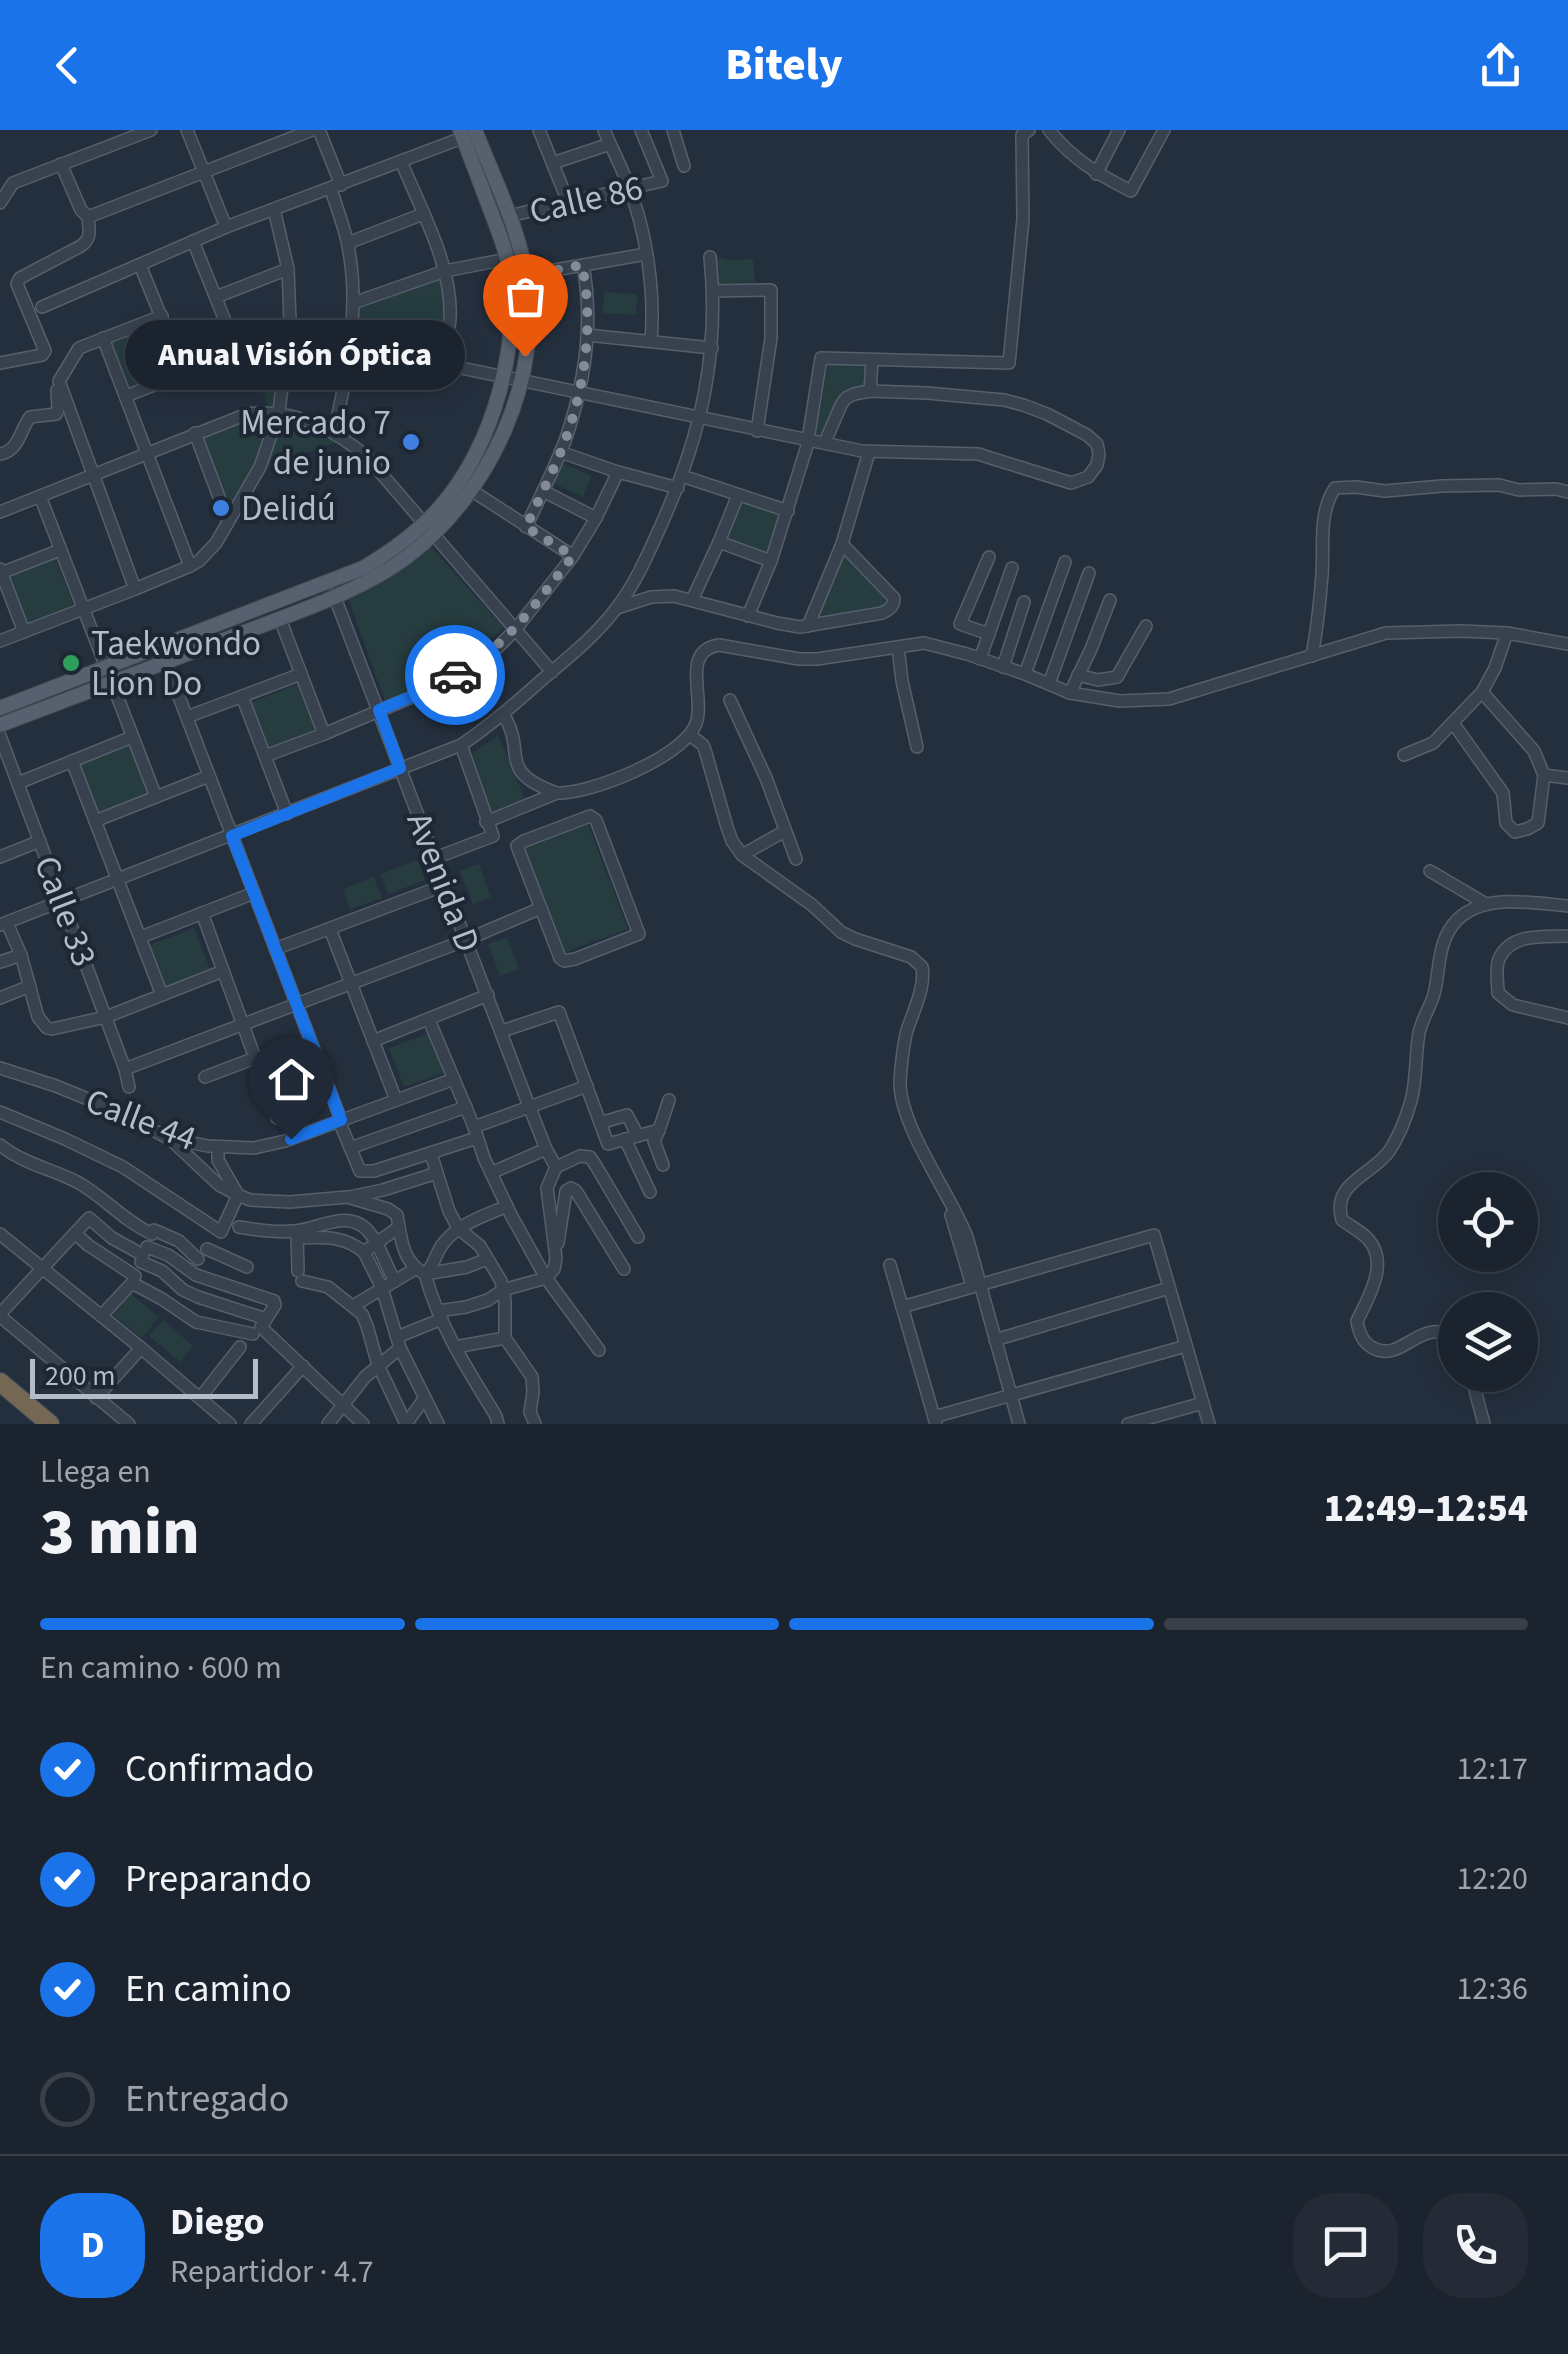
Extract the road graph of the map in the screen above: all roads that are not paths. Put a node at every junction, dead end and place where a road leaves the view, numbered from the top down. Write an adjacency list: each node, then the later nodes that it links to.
1 (110, 130): 14 (street)
2 (151, 130): 14 (street)
3 (187, 130): 20 (street)
4 (315, 130): 20 (street); 24 (street)
5 (539, 130): 17 (street)
6 (604, 130): 15 (street)
7 (640, 130): 25 (street, Calle 86)
8 (674, 130): 19 (street)
9 (1030, 130): 55 (street)
10 (1049, 130): 21 (street)
11 (1120, 130): 21 (street)
12 (1164, 130): 21 (street)
13 (471, 132): 16 (street); 30 (main road); 37 (main road)
14 (115, 144): 18 (street)
15 (610, 144): 17 (street); 25 (street)
16 (402, 160): 24 (street); 29 (street)
17 (552, 163): 27 (street)
18 (61, 164): 23 (street); 31 (street)
19 (684, 166)
20 (204, 172): 31 (street); 32 (street)
21 (1096, 174)
22 (0, 175): 23 (street)
23 (12, 183): 26 (street)
24 (336, 187): 28 (street); 34 (street)
25 (630, 190): 27 (street, Calle 86); 35 (street)
26 (0, 203)
27 (569, 204): 30 (street, Calle 86)
28 (274, 208): 32 (street); 40 (street)
29 (423, 214): 34 (street); 41 (street)
30 (509, 216): 42 (main road)
31 (88, 217): 56 (street)
32 (226, 227): 33 (street)
33 (193, 241): 38 (street); 44 (street)
34 (348, 243): 45 (street)
35 (646, 254): 39 (street); 51 (street)
36 (710, 257): 43 (street)
37 (507, 259): 41 (street); 59 (main road)
38 (140, 265): 46 (street); 47 (street)
39 (582, 265): 42 (street); 49 (street)
40 (288, 269): 44 (street); 48 (street)
41 (445, 271): 45 (street); 57 (street)
42 (526, 276): 61 (main road)
43 (714, 291): 53 (street); 67 (street)
44 (216, 297): 54 (street)
45 (353, 303): 52 (street)
46 (42, 307)
47 (162, 316): 50 (street); 58 (street)
48 (289, 332): 54 (street); 65 (street)
49 (587, 335): 51 (street); 63 (street)
50 (103, 338): 60 (street); 64 (street)
51 (651, 341): 53 (street)
52 (350, 345): 57 (street); 68 (street)
53 (712, 348): 66 (street)
54 (238, 353): 58 (street)
55 (872, 360): 62 (street); 70 (street)
56 (0, 363)
57 (442, 364): 59 (street)
58 (184, 373): 64 (street)
59 (503, 377): 61 (street); 89 (main road)
60 (59, 381): 75 (street); 77 (street)
61 (520, 382): 63 (street); 79 (main road)
62 (870, 391): 71 (street); 73 (street)
63 (578, 394): 66 (street); 72 (street)
64 (126, 396): 74 (street)
65 (278, 412): 68 (street); 69 (street); 87 (street)
66 (700, 419): 67 (street); 78 (street)
67 (756, 430): 70 (street)
68 (334, 432): 89 (street)
69 (195, 433): 74 (street); 87 (street)
70 (808, 439): 71 (street); 84 (street)
71 (825, 442): 73 (street)
72 (560, 452): 76 (street); 80 (street)
73 (869, 452): 91 (street)
74 (147, 453): 77 (street); 97 (street)
75 (0, 454)
76 (618, 472): 78 (street); 86 (street)
77 (93, 474): 83 (street); 101 (street)
78 (680, 482): 82 (street); 106 (street)
79 (470, 490): 88 (street); 89 (main road)
80 (542, 491): 86 (street); 88 (street)
81 (1568, 492): 119 (street)
82 (738, 495): 84 (street); 90 (street)
83 (40, 496): 85 (street); 92 (street)
84 (788, 511): 95 (street)
85 (0, 512)
86 (596, 518): 93 (street)
87 (228, 521): 97 (street)
88 (526, 527): 93 (street)
89 (428, 530): 102 (main road); 112 (street); 123 (main road)
90 (719, 542): 95 (street); 103 (street)
91 (842, 544): 110 (street); 110 (street)
92 (60, 550): 99 (street); 107 (street)
93 (573, 556): 112 (street)
94 (989, 557): 115 (street)
95 (771, 560): 108 (street)
96 (1065, 562): 126 (street)
97 (190, 566): 101 (street)
98 (1012, 568): 115 (street)
99 (1, 571): 113 (street)
100 (1089, 572): 129 (street)
101 (136, 590): 107 (street)
102 (334, 595): 109 (main road); 135 (street, Avenida D)
103 (692, 600): 106 (street); 108 (street)
104 (1110, 600): 127 (street)
105 (1024, 602): 122 (street)
106 (617, 608): 124 (street)
107 (82, 610): 113 (street); 123 (street)
108 (748, 616): 110 (street)
109 (280, 619): 121 (main road); 125 (street)
110 (808, 626)
111 (1146, 626): 127 (street)
112 (515, 630): 124 (street); 135 (street)
113 (24, 632): 116 (street)
114 (1507, 633): 117 (street); 119 (street); 131 (street)
115 (989, 634): 120 (street)
116 (0, 642)
117 (1568, 644)
118 (898, 647): 120 (street); 141 (street); 145 (street)
119 (1312, 656): 130 (street)
120 (980, 658): 122 (street)
121 (166, 663): 128 (main road); 137 (street)
122 (1003, 667): 126 (street)
123 (106, 668): 128 (street); 134 (main road)
124 (552, 672): 136 (street)
125 (301, 674): 132 (street); 140 (street)
126 (1025, 674): 129 (street)
127 (1078, 675): 130 (street)
128 (111, 683): 138 (main road); 143 (street)
129 (1050, 684): 130 (street)
130 (1070, 692)
131 (1482, 692): 139 (street); 150 (street)
132 (242, 696): 137 (street); 147 (street)
133 (730, 700): 159 (street)
134 (0, 708)
135 (379, 710): 140 (street); 149 (street, Avenida D)
136 (503, 714): 144 (street); 154 (street)
137 (187, 717): 151 (street)
138 (0, 724)
139 (1453, 724): 146 (street); 150 (street)
140 (324, 734): 147 (street)
141 (690, 735): 154 (street); 162 (street)
142 (0, 736): 153 (street, Calle 33)
143 (132, 737): 148 (street); 155 (street)
144 (461, 745): 149 (street); 158 (street)
145 (917, 747)
146 (1404, 754)
147 (265, 756): 156 (street)
148 (72, 761): 153 (street); 157 (street)
149 (400, 768): 156 (street); 164 (street, Avenida D)
150 (1544, 775): 152 (street)
151 (209, 776): 155 (street); 160 (street)
152 (1568, 778)
153 (18, 783): 161 (street, Calle 33)
154 (557, 793): 158 (street)
155 (156, 797): 157 (street)
156 (287, 814): 160 (street)
157 (95, 821): 167 (street)
158 (486, 822): 164 (street)
159 (785, 831): 162 (street); 165 (street)
160 (232, 836): 167 (street); 169 (street)
161 (40, 842): 163 (street); 170 (street, Calle 33)
162 (742, 855): 248 (street)
163 (0, 857)
164 (434, 858): 168 (street, Avenida D)
165 (796, 859)
166 (1430, 872): 171 (street)
167 (118, 879): 170 (street); 177 (street)
168 (445, 886): 176 (street); 179 (street, Avenida D)
169 (254, 893): 174 (street); 180 (street)
170 (63, 901): 175 (street); 190 (street, Calle 33)
171 (1486, 904): 172 (street); 258 (street)
172 (1568, 906)
173 (541, 908): 173 (street); 179 (street)
174 (202, 913): 177 (street); 183 (street)
175 (4, 924): 181 (street)
176 (330, 928): 180 (street); 184 (street)
177 (141, 936): 186 (street)
178 (1568, 936): 191 (street)
179 (466, 940): 184 (street); 187 (street, Avenida D)
180 (275, 949): 189 (street)
181 (20, 955): 182 (street); 185 (street)
182 (0, 962)
183 (223, 971): 186 (street); 193 (street)
184 (351, 984): 189 (street); 195 (street)
185 (30, 986): 188 (street); 190 (street)
186 (162, 994): 190 (street)
187 (488, 995): 192 (street); 194 (street, Avenida D)
188 (0, 998)
189 (297, 1004): 193 (street); 209 (street)
190 (106, 1017): 198 (street, Calle 33)
191 (1568, 1018)
192 (429, 1020): 195 (street); 200 (street)
193 (243, 1024): 196 (street); 198 (street)
194 (502, 1031): 201 (street); 205 (street, Avenida D)
195 (373, 1041): 203 (street)
196 (254, 1058): 199 (street); 208 (street)
197 (0, 1068): 213 (street, Calle 44)
198 (125, 1069): 202 (street, Calle 33)
199 (205, 1077)
200 (454, 1079): 203 (street, Calle 44); 206 (street)
201 (587, 1086): 205 (street); 210 (street)
202 (129, 1088)
203 (396, 1100): 209 (street, Calle 44)
204 (669, 1100): 211 (street)
205 (529, 1106): 212 (street); 218 (street, Avenida D)
206 (466, 1107): 212 (street); 217 (street)
207 (0, 1112): 225 (street)
208 (277, 1118)
209 (340, 1121): 216 (street, Calle 44); 217 (street)
210 (600, 1123): 214 (street); 214 (street)
211 (658, 1130): 214 (street); 220 (street)
212 (476, 1132): 219 (street); 223 (street)
213 (168, 1138): 216 (street, Calle 44); 225 (street)
214 (632, 1138): 224 (street)
215 (0, 1146): 241 (street)
216 (221, 1146): 225 (street)
217 (350, 1148): 219 (street)
218 (546, 1149): 221 (street, Avenida D); 223 (street)
219 (431, 1154): 222 (street)
220 (663, 1165)
221 (556, 1166): 234 (street); 239 (street)
222 (437, 1173): 226 (street); 230 (street)
223 (491, 1173): 227 (street)
224 (650, 1192)
225 (238, 1195): 226 (street)
226 (348, 1197): 229 (street)
227 (507, 1206): 230 (street); 246 (street)
228 (239, 1227): 233 (street)
229 (399, 1228): 235 (street); 244 (street)
230 (458, 1228): 238 (street); 244 (street)
231 (75, 1233): 237 (street); 242 (street); 245 (street)
232 (0, 1234): 242 (street)
233 (297, 1234): 235 (street); 236 (street); 252 (street)
234 (638, 1237)
235 (376, 1243): 236 (street); 247 (street)
236 (364, 1252): 249 (street)
237 (144, 1254): 257 (street); 257 (street)
238 (488, 1258): 244 (street); 251 (street)
239 (556, 1258): 243 (street); 246 (street)
240 (890, 1264): 253 (street)
241 (247, 1267)
242 (42, 1268): 254 (street); 256 (street)
243 (624, 1269)
244 (420, 1271): 247 (street); 255 (street)
245 (135, 1276)
246 (546, 1278): 251 (street); 267 (street)
247 (394, 1281): 249 (street)
248 (975, 1286): 250 (street); 253 (street); 261 (street); 275 (street)
249 (382, 1288): 252 (street); 262 (street)
250 (1170, 1288): 261 (street); 264 (street)
251 (503, 1290): 255 (street); 260 (street)
252 (353, 1306): 268 (street)
253 (902, 1307): 279 (street)
254 (0, 1315): 273 (street)
255 (440, 1315): 262 (street); 265 (street)
256 (101, 1316): 259 (street); 266 (street)
257 (266, 1318): 269 (street)
258 (1438, 1332)
259 (254, 1334)
260 (505, 1338): 265 (street); 290 (street)
261 (995, 1340): 275 (street)
262 (398, 1343): 268 (street); 276 (street)
263 (240, 1346): 274 (street)
264 (1186, 1346): 275 (street); 277 (street)
265 (455, 1347): 289 (street)
266 (140, 1348): 273 (street); 274 (street)
267 (598, 1350)
268 (378, 1365): 278 (street); 287 (street)
269 (303, 1366): 278 (street); 284 (street)
270 (0, 1382): 281 (highway)
271 (1476, 1392): 295 (street)
272 (0, 1394): 280 (highway)
273 (96, 1398): 282 (street)
274 (200, 1398): 283 (street)
275 (1008, 1398): 279 (street); 291 (street); 292 (street)
276 (424, 1399): 287 (street); 288 (street)
277 (1203, 1403): 293 (street); 294 (street)
278 (343, 1406): 285 (street); 286 (street)
279 (935, 1421)
280 (35, 1424)
281 (50, 1424)
282 (128, 1424)
283 (230, 1424)
284 (251, 1424)
285 (328, 1424)
286 (363, 1424)
287 (406, 1424)
288 (438, 1424)
289 (498, 1424)
290 (535, 1424)
291 (1011, 1424)
292 (1019, 1424)
293 (1128, 1424)
294 (1209, 1424)
295 (1484, 1424)

